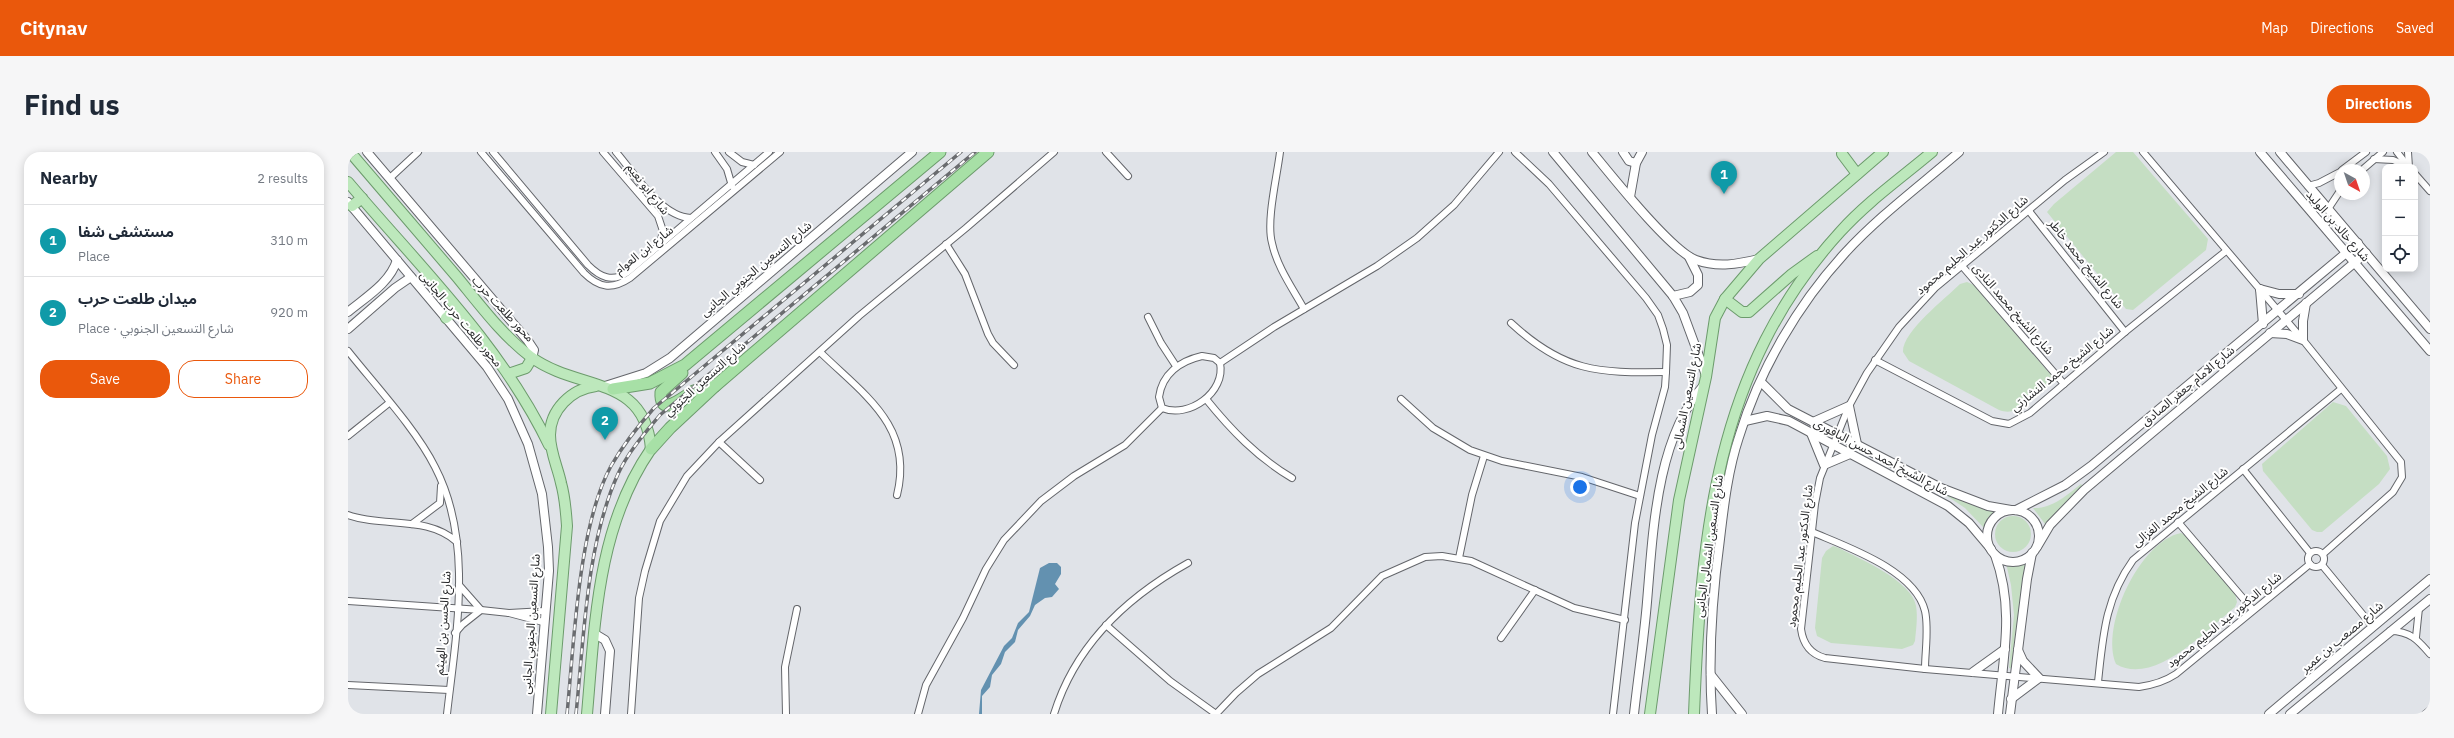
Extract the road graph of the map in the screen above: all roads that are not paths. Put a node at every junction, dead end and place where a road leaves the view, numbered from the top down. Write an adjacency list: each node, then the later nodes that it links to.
1 (350, 152): 98 (main road, محور طلعت حرب)
2 (368, 152): 48 (street)
3 (418, 152): 48 (street)
4 (481, 152): 62 (street, شارع ابن العوام)
5 (493, 152): 61 (street, شارع ابن العوام)
6 (604, 152): 64 (street, شارع ابو نعيم)
7 (616, 152): 60 (street, شارع ابو نعيم)
8 (715, 152): 50 (street)
9 (729, 152): 43 (street)
10 (769, 152): 43 (street, شارع ابن العوام)
11 (780, 152): 52 (street, شارع ابن العوام)
12 (911, 152): 110 (street, شارع التسعين الجنوبي الجانبى)
13 (940, 152): 101 (highway, شارع التسعين الجنوبي)
14 (988, 152): 109 (highway, شارع التسعين الجنوبي)
15 (1054, 152): 65 (street)
16 (1106, 152): 46 (street)
17 (1280, 152): 82 (street)
18 (1499, 152): 82 (street)
19 (1515, 152): 104 (street)
20 (1552, 152): 78 (street)
21 (1592, 152): 54 (street)
22 (1623, 152): 37 (street)
23 (1642, 152): 37 (street)
24 (1883, 152): 44 (main road, شارع التسعين الشمالى)
25 (1932, 152): 67 (main road)
26 (1959, 152): 107 (street, شارع التسعين الشمالى الجانبى)
27 (2104, 152): 59 (street, شارع الدكتور عبد الحليم محمود)
28 (2143, 152): 66 (street)
29 (2260, 152): 68 (street, شارع خالد بن الوليد)
30 (2280, 152): 51 (street, شارع خالد بن الوليد)
31 (2366, 152): 38 (street)
32 (2383, 152): 36 (street)
33 (2397, 152): 41 (street)
34 (2408, 152): 42 (street)
35 (1842, 154): 44 (main road)
36 (2374, 159): 39 (street); 40 (street)
37 (1636, 163): 54 (street)
38 (2350, 164)
39 (2369, 164)
40 (2402, 164)
41 (2407, 164)
42 (2409, 164)
43 (754, 165): 50 (street, شارع ابن العوام)
44 (1857, 174): 71 (main road, شارع التسعين الشمالى)
45 (2334, 175): 51 (street)
46 (1128, 176)
47 (2418, 177): 53 (street)
48 (390, 178): 98 (street)
49 (348, 182): 55 (main road)
50 (731, 184): 52 (street); 60 (street, شارع ابن العوام)
51 (2308, 186): 58 (street, شارع خالد بن الوليد)
52 (735, 190): 62 (street, شارع ابن العوام)
53 (2430, 191)
54 (1630, 197): 70 (street)
55 (362, 198): 57 (main road); 81 (main road)
56 (2334, 200): 58 (street)
57 (350, 204): 72 (street, محور طلعت حرب الجانبى)
58 (2328, 209): 63 (street, شارع خالد بن الوليد)
59 (2029, 211): 74 (street, شارع الدكتور عبد الحليم محمود); 92 (street, شارع الشيخ محمد خاطر)
60 (691, 218): 64 (street, شارع ابن العوام)
61 (554, 226): 62 (street); 64 (street, شارع ابن العوام)
62 (548, 231)
63 (2358, 243): 68 (street, شارع الامام جعفر الصادق); 69 (street, شارع خالد بن الوليد)
64 (660, 244)
65 (946, 244): 97 (street); 102 (street)
66 (2226, 250): 76 (street); 92 (street, شارع الشيخ محمد النشارتي)
67 (1823, 252): 79 (main road); 199 (main road)
68 (2347, 253): 73 (street, شارع خالد بن الوليد); 77 (street, شارع الامام جعفر الصادق)
69 (2366, 253): 73 (street, شارع الامام جعفر الصادق); 91 (street, شارع خالد بن الوليد)
70 (1689, 257): 71 (street); 78 (street)
71 (1760, 259): 79 (main road, شارع التسعين الشمالى)
72 (397, 260): 75 (street, محور طلعت حرب الجانبى); 84 (street)
73 (2355, 262): 80 (street, شارع الامام جعفر الصادق); 96 (street, شارع خالد بن الوليد)
74 (1962, 266): 99 (street, شارع الدكتور عبد الحليم محمود); 108 (street, شارع الشيخ محمد النادى)
75 (412, 277): 86 (street, محور طلعت حرب الجانبى); 90 (street)
76 (2260, 289): 77 (street); 83 (street); 89 (street)
77 (2299, 294): 83 (street, شارع الامام جعفر الصادق)
78 (1673, 296): 106 (street)
79 (1725, 299): 106 (main road, شارع التسعين الشمالى)
80 (2306, 303): 87 (street, شارع الامام جعفر الصادق); 94 (street)
81 (456, 309): 86 (main road); 105 (main road)
82 (1304, 309): 100 (street)
83 (2279, 311): 87 (street); 89 (street, شارع الامام جعفر الصادق)
84 (348, 312)
85 (1148, 317): 103 (street)
86 (446, 318): 129 (street, محور طلعت حرب الجانبى)
87 (2286, 320): 93 (street, شارع الامام جعفر الصادق); 94 (street)
88 (1511, 323): 104 (street)
89 (2263, 324): 137 (street, شارع الامام جعفر الصادق)
90 (348, 328)
91 (2430, 329)
92 (2126, 332): 108 (street, شارع الشيخ محمد النشارتي)
93 (2270, 333): 94 (street); 143 (street, شارع الامام جعفر الصادق)
94 (2303, 340): 111 (street)
95 (348, 351): 114 (street, شارع الحسن بن الهيثم)
96 (2430, 351)
97 (820, 352): 122 (street); 135 (street)
98 (532, 358): 105 (main road); 110 (main road, محور طلعت حرب)
99 (1875, 360): 108 (street, شارع الشيخ محمد النشارتي); 115 (street, شارع الدكتور عبد الحليم محمود)
100 (1220, 363): 103 (street); 112 (street)
101 (685, 365): 109 (highway); 110 (highway, شارع التسعين الجنوبي)
102 (1014, 365)
103 (1176, 366): 116 (street)
104 (1666, 372): 136 (street)
105 (508, 374): 126 (main road)
106 (1706, 380): 197 (street); 198 (main road, شارع التسعين الشمالى)
107 (1760, 382): 117 (street, شارع التسعين الشمالى الجانبى); 118 (street, شارع الشيخ أحمد حسن الباقورى)
108 (2064, 384)
109 (715, 386): 125 (highway, شارع التسعين الجنوبي)
110 (606, 387): 125 (main road, محور طلعت حرب); 126 (main road, شارع التسعين الجنوبي)
111 (2341, 389): 131 (street, شارع الشيخ محمد الغزالى); 146 (street)
112 (1206, 399): 116 (street); 132 (street)
113 (1401, 399): 128 (street)
114 (389, 403): 121 (street); 133 (street, شارع الحسن بن الهيثم)
115 (1849, 406): 118 (street); 120 (street, شارع الدكتور عبد الحليم محمود); 124 (street)
116 (1162, 408): 193 (street)
117 (1745, 421): 119 (street, شارع الشيخ أحمد حسن الباقورى); 177 (street, شارع التسعين الشمالى الجانبى)
118 (1813, 422): 120 (street, شارع الشيخ أحمد حسن الباقورى)
119 (1811, 433): 123 (street, شارع الشيخ أحمد حسن الباقورى); 130 (street)
120 (1837, 434): 123 (street, شارع الدكتور عبد الحليم محمود); 124 (street, شارع الشيخ أحمد حسن الباقورى)
121 (348, 436)
122 (719, 442): 134 (street); 191 (street)
123 (1832, 444): 127 (street, شارع الشيخ أحمد حسن الباقورى); 130 (street, شارع الدكتور عبد الحليم محمود)
124 (1857, 444): 137 (street, شارع الشيخ أحمد حسن الباقورى)
125 (651, 449): 169 (main road, شارع التسعين الجنوبي)
126 (553, 453): 188 (main road, شارع التسعين الجنوبي)
127 (1850, 454): 130 (street); 144 (street, شارع الشيخ أحمد حسن الباقورى)
128 (1484, 456): 136 (street); 147 (street)
129 (535, 465): 161 (street, شارع التسعين الجنوبي الجانبى)
130 (1824, 465): 141 (street, شارع الدكتور عبد الحليم محمود)
131 (2243, 469): 139 (street, شارع الشيخ محمد الغزالى); 145 (street)
132 (1292, 478)
133 (441, 479): 140 (street); 142 (street, شارع الحسن بن الهيثم)
134 (760, 480)
135 (897, 495)
136 (1640, 496): 163 (street)
137 (2014, 510): 143 (street); 144 (street)
138 (348, 515): 140 (street)
139 (2178, 522): 160 (street); 181 (street, شارع الشيخ محمد الغزالى)
140 (412, 524): 142 (street)
141 (1812, 532): 175 (street); 175 (street, شارع الدكتور عبد الحليم محمود)
142 (457, 542): 152 (street, شارع الحسن بن الهيثم)
143 (2034, 550): 144 (street); 173 (street, شارع الامام جعفر الصادق)
144 (1992, 552): 172 (street)
145 (2310, 553): 146 (street); 149 (street)
146 (2323, 554): 150 (street)
147 (1459, 558): 153 (street); 195 (street)
148 (1188, 563): 165 (street)
149 (2310, 564): 150 (street); 160 (street, شارع الدكتور عبد الحليم محمود)
150 (2322, 565): 166 (street)
151 (2430, 579): 166 (street, شارع مصعب بن عمير)
152 (459, 585): 157 (street, شارع الحسن بن الهيثم); 159 (street)
153 (1535, 590): 163 (street); 171 (street)
154 (2430, 599): 156 (street)
155 (349, 602): 157 (street)
156 (2419, 608): 167 (street); 170 (street)
157 (457, 609): 159 (street); 168 (street, شارع الحسن بن الهيثم)
158 (797, 609): 192 (street)
159 (481, 610): 162 (street); 168 (street)
160 (2253, 610): 181 (street, شارع الدكتور عبد الحليم محمود)
161 (544, 611): 162 (street); 164 (street, شارع التسعين الجنوبي الجانبى)
162 (509, 613): 164 (street)
163 (1625, 620): 196 (street)
164 (543, 622): 187 (street, شارع التسعين الجنوبي الجانبى)
165 (1106, 625): 194 (street); 195 (street)
166 (2373, 627): 204 (street, شارع مصعب بن عمير)
167 (2390, 631): 170 (street); 205 (street)
168 (455, 633): 183 (street, شارع الحسن بن الهيثم)
169 (595, 634): 189 (main road, شارع التسعين الجنوبي); 190 (street)
170 (2416, 637): 174 (street)
171 (1501, 638)
172 (2005, 649): 176 (street); 178 (street)
173 (2018, 650): 179 (street, شارع الامام جعفر الصادق); 180 (street)
174 (2430, 654)
175 (1925, 669): 176 (street, شارع الدكتور عبد الحليم محمود)
176 (1973, 672): 178 (street, شارع الدكتور عبد الحليم محمود)
177 (1711, 675): 200 (street, شارع التسعين الشمالى الجانبى); 201 (street)
178 (2002, 676): 179 (street, شارع الدكتور عبد الحليم محمود); 202 (street)
179 (2014, 677): 180 (street, شارع الدكتور عبد الحليم محمود); 184 (street, شارع الامام جعفر الصادق)
180 (2039, 678): 181 (street, شارع الدكتور عبد الحليم محمود); 184 (street)
181 (2098, 682)
182 (348, 684): 183 (street)
183 (449, 690): 186 (street, شارع الحسن بن الهيثم)
184 (2011, 699): 203 (street, شارع الامام جعفر الصادق)
185 (2430, 710): 206 (street)
186 (447, 714)
187 (537, 714)
188 (551, 714)
189 (587, 714)
190 (605, 714)
191 (631, 714)
192 (786, 714)
193 (918, 714)
194 (1054, 714)
195 (1216, 714)
196 (1613, 714)
197 (1634, 714)
198 (1650, 714)
199 (1694, 714)
200 (1712, 714)
201 (1742, 714)
202 (1998, 714)
203 (2010, 714)
204 (2269, 714)
205 (2290, 714)
206 (2425, 714)

